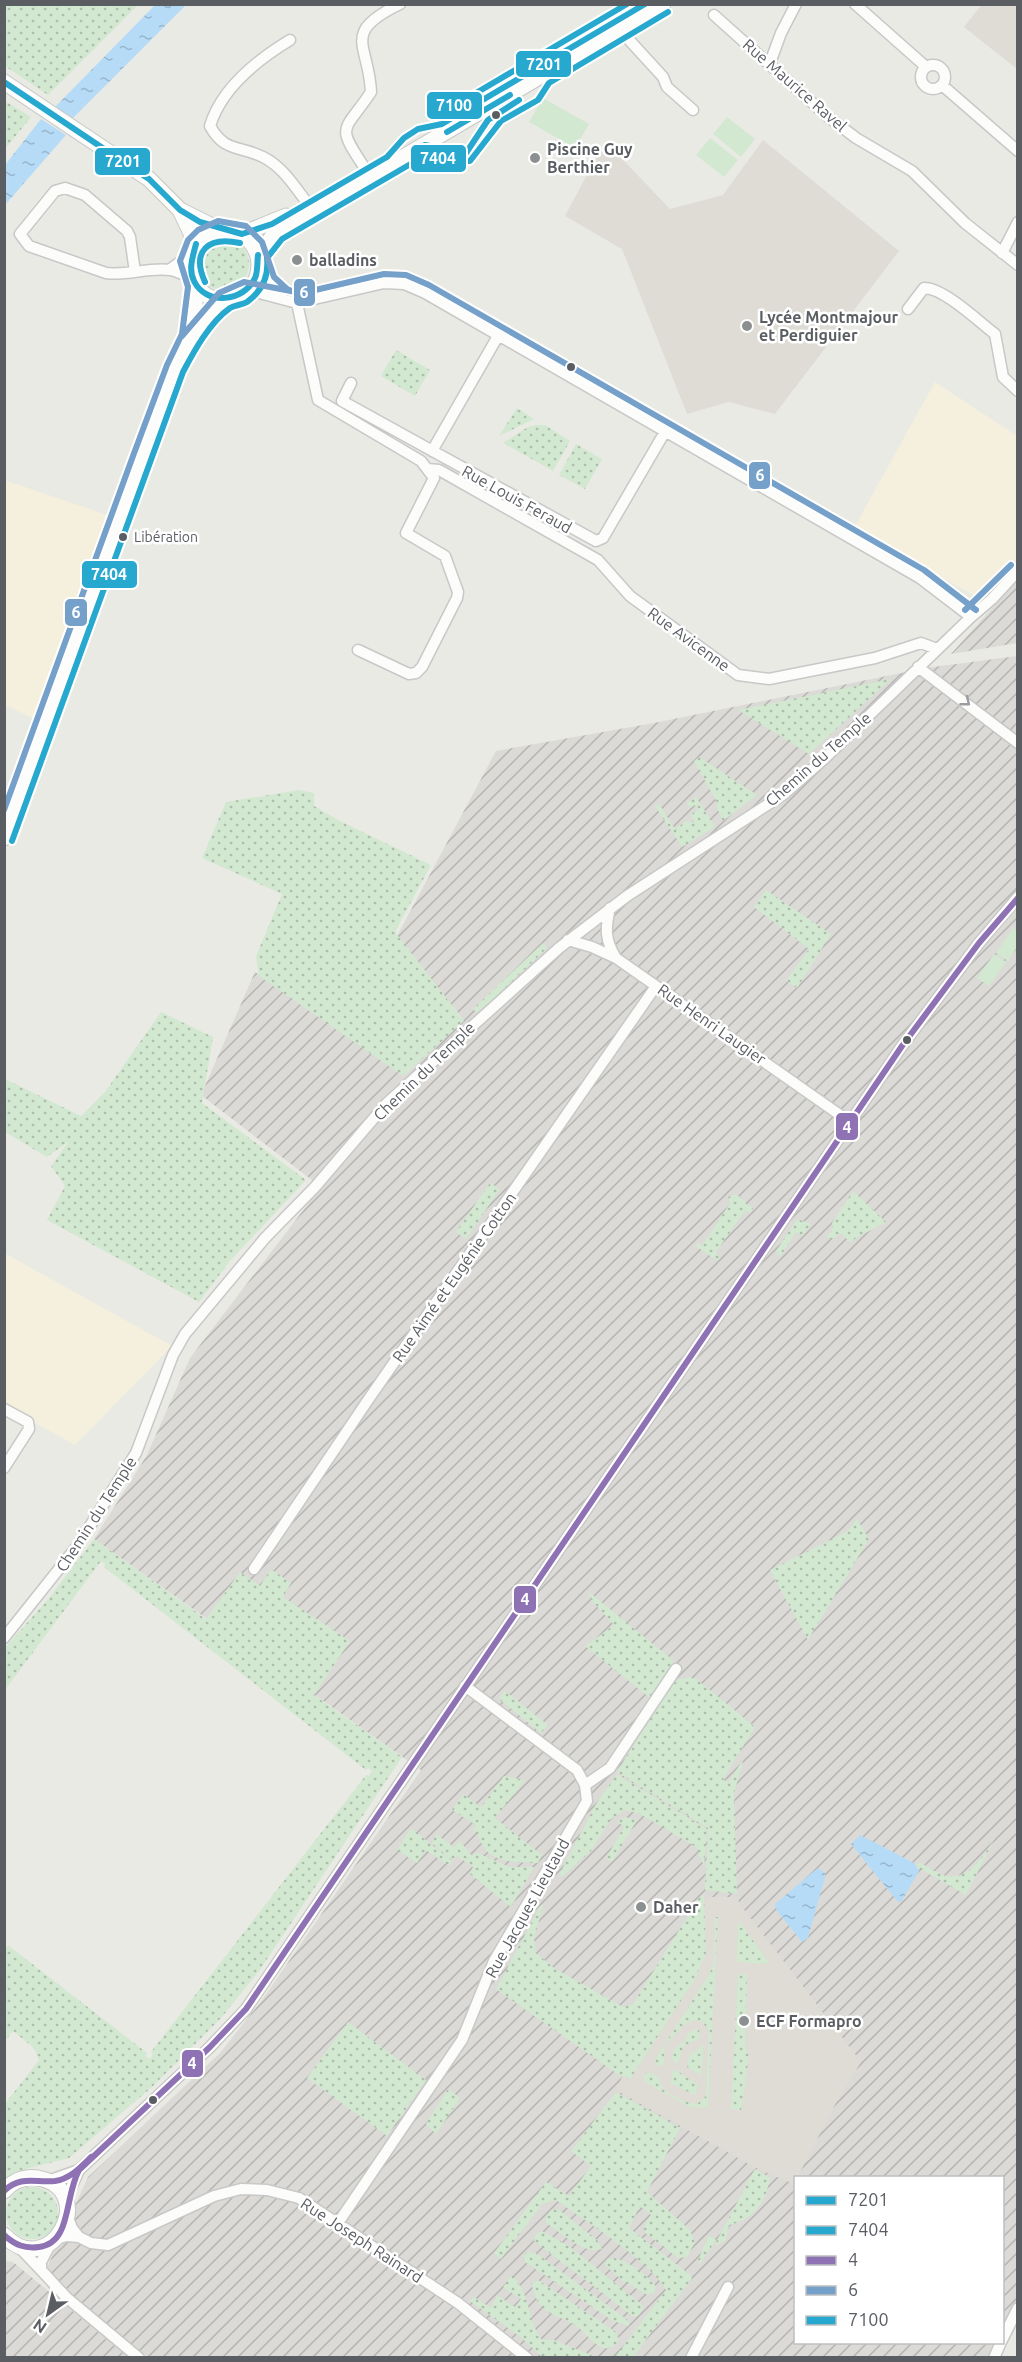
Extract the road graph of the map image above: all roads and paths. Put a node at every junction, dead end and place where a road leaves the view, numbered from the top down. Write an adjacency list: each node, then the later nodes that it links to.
1 (400, 4): 20 (street)
2 (646, 4): 7 (main road)
3 (663, 4): 7 (main road)
4 (796, 4): 9 (street)
5 (855, 4): 10 (street)
6 (714, 15): 9 (street, Rue Maurice Ravel)
7 (617, 25): 11 (main road); 13 (main road); 16 (street)
8 (290, 40): 23 (street)
9 (770, 63): 29 (street, Rue Maurice Ravel)
10 (925, 66): 14 (street); 14 (street)
11 (538, 78): 13 (main road); 15 (main road)
12 (4, 82): 24 (main road)
13 (509, 85): 15 (main road); 18 (main road)
14 (942, 85): 19 (street)
15 (489, 107): 17 (main road)
16 (693, 110)
17 (465, 121): 18 (main road); 21 (main road)
18 (438, 127): 20 (main road)
19 (1017, 151)
20 (366, 170): 21 (main road); 22 (main road)
21 (382, 170): 22 (main road)
22 (347, 187): 23 (main road)
23 (312, 208): 27 (main road); 30 (main road)
24 (180, 210): 26 (main road); 28 (main road)
25 (1017, 222): 29 (street)
26 (220, 230): 27 (main road); 28 (main road)
27 (242, 234): 30 (main road)
28 (194, 249): 32 (street); 34 (main road)
29 (1002, 253): 31 (street, Rue Maurice Ravel)
30 (259, 261): 35 (main road); 36 (street)
31 (1017, 265)
32 (169, 270): 33 (street); 34 (street)
33 (135, 272): 33 (street)
34 (195, 283): 37 (main road); 41 (main road)
35 (248, 290): 36 (street); 37 (main road)
36 (282, 297): 38 (street)
37 (225, 300): 41 (main road)
38 (297, 303): 40 (street); 46 (street, Rue Avicenne)
39 (908, 309): 43 (street)
40 (498, 336): 44 (street); 45 (street)
41 (191, 337): 53 (main road)
42 (351, 383): 45 (street, Rue Louis Feraud)
43 (1017, 391)
44 (666, 430): 45 (street, Rue Louis Feraud); 48 (street)
45 (432, 451)
46 (427, 469): 49 (street, Rue Avicenne); 50 (street)
47 (1017, 571): 48 (street, Chemin du Temple)
48 (971, 617): 49 (street, Chemin du Temple)
49 (937, 649): 51 (street, Chemin du Temple)
50 (358, 650)
51 (918, 667): 52 (street, one-way to 52); 58 (street, Chemin du Temple)
52 (1017, 742)
53 (20, 794): 54 (street); 55 (main road)
54 (4, 799)
55 (9, 808): 56 (main road)
56 (4, 838)
57 (1017, 897): 62 (street)
58 (610, 908): 59 (street, Chemin du Temple); 60 (street)
59 (568, 940): 60 (street, Rue Henri Laugier); 66 (street, Chemin du Temple)
60 (616, 958): 61 (street, Rue Henri Laugier)
61 (656, 986): 62 (street, Rue Henri Laugier); 65 (street, Rue Aimé et Eugénie Cotton)
62 (850, 1122): 68 (street)
63 (4, 1409): 64 (street)
64 (4, 1468)
65 (254, 1569)
66 (4, 1638)
67 (676, 1669): 69 (street)
68 (465, 1686): 69 (street); 70 (street)
69 (585, 1785): 74 (street, Rue Jacques Lieutaud)
70 (79, 2170): 71 (street); 73 (street)
71 (48, 2181): 72 (main road); 73 (main road)
72 (4, 2191)
73 (67, 2211): 75 (street); 77 (main road)
74 (338, 2223): 75 (street, Rue Joseph Rainard); 84 (street, Rue Joseph Rainard)
75 (79, 2236): 77 (street)
76 (9, 2241): 77 (main road); 78 (street)
77 (54, 2241): 78 (street)
78 (41, 2270): 83 (street)
79 (728, 2287): 85 (street)
80 (1017, 2308): 81 (street)
81 (1004, 2337)
82 (1001, 2344): 86 (street)
83 (139, 2358)
84 (527, 2358)
85 (691, 2358)
86 (994, 2358)

